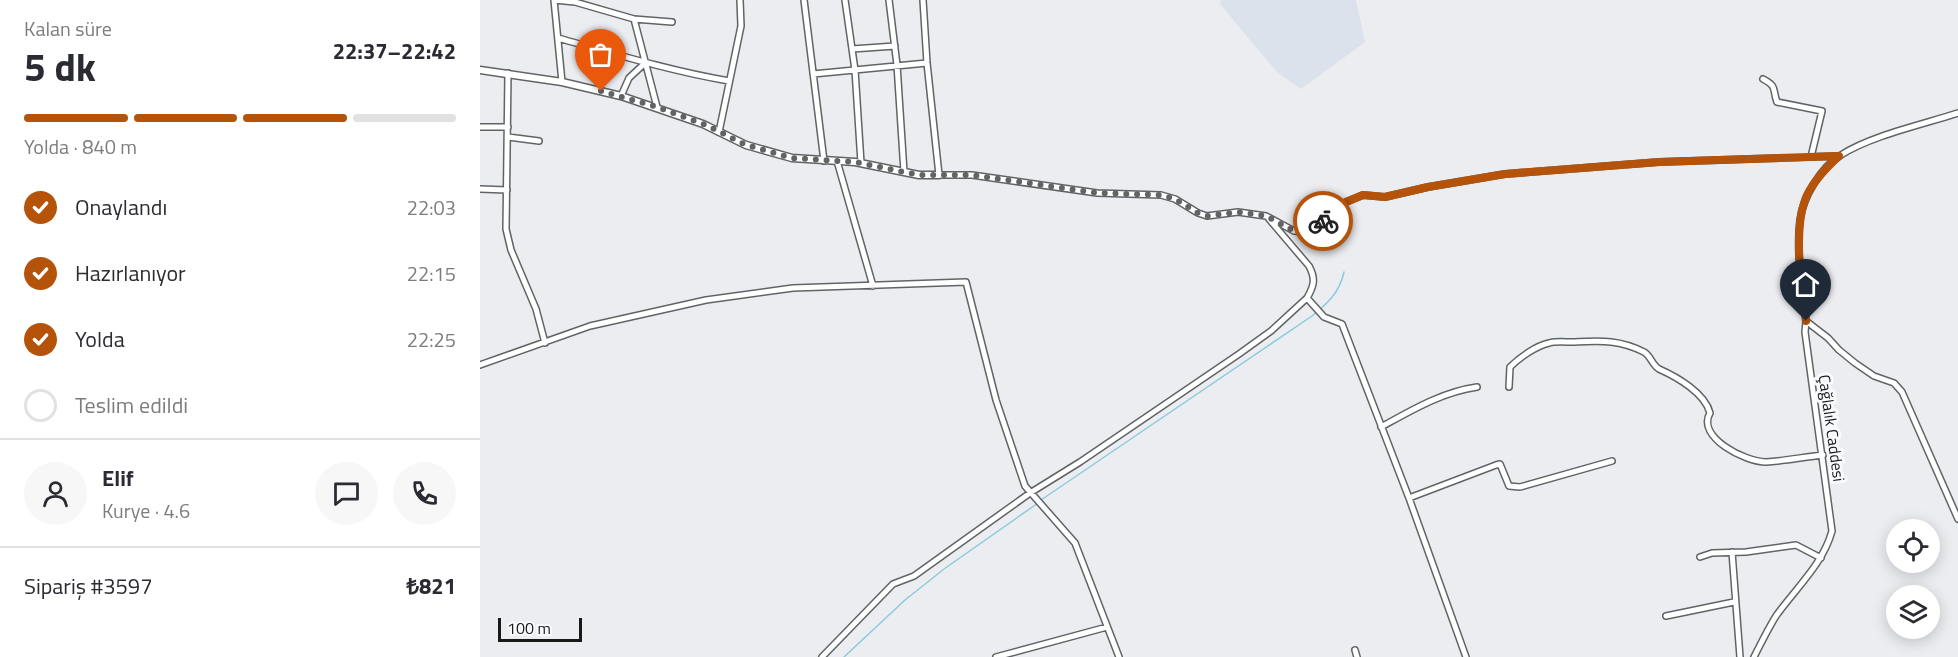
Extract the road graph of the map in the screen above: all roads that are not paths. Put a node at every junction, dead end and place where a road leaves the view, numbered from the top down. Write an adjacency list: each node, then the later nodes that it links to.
1 (554, 0): 7 (street); 9 (street)
2 (740, 0): 20 (street)
3 (804, 0): 18 (street)
4 (845, 0): 11 (street)
5 (889, 0): 10 (street)
6 (924, 0): 13 (street)
7 (634, 19): 8 (street); 12 (street)
8 (672, 22)
9 (558, 38): 12 (street); 21 (street)
10 (894, 46): 11 (street); 14 (street)
11 (852, 49): 16 (street)
12 (645, 63): 20 (street); 22 (street); 23 (street)
13 (927, 63): 14 (street); 36 (street)
14 (897, 65): 16 (street); 35 (street)
15 (480, 70): 17 (street)
16 (855, 70): 18 (street); 34 (street)
17 (508, 73): 21 (street); 26 (street)
18 (813, 74): 32 (street)
19 (1763, 79): 31 (street)
20 (729, 81): 27 (street)
21 (562, 82): 22 (street)
22 (621, 96): 23 (street)
23 (657, 107): 27 (street)
24 (1958, 113): 30 (street, Çağlalık Caddesi)
25 (480, 127): 26 (street)
26 (508, 127): 28 (street)
27 (719, 132): 32 (street)
28 (508, 137): 29 (street); 38 (street)
29 (539, 141)
30 (1839, 156): 31 (street, Çağlalık Caddesi); 42 (street, Çağlalık Caddesi)
31 (1811, 157): 39 (street, Çağlalık Caddesi)
32 (824, 161): 33 (street)
33 (837, 161): 34 (street); 40 (street)
34 (861, 163): 35 (street)
35 (904, 172): 36 (street)
36 (939, 175): 39 (street)
37 (480, 189): 38 (street)
38 (507, 190): 43 (street)
39 (1266, 216): 41 (street)
40 (873, 286): 43 (street); 50 (street)
41 (1307, 297): 47 (street); 50 (street)
42 (1806, 321): 48 (street, Çağlalık Caddesi); 52 (street)
43 (545, 343): 44 (street)
44 (480, 365)
45 (1476, 387): 47 (street)
46 (1509, 387): 48 (street)
47 (1382, 427): 51 (street)
48 (1822, 455): 55 (street, Çağlalık Caddesi)
49 (1612, 461): 51 (street)
50 (1031, 495): 58 (street); 60 (street)
51 (1409, 498): 64 (street)
52 (1958, 519)
53 (1732, 552): 54 (street); 55 (street); 56 (street)
54 (1700, 557)
55 (1821, 558): 66 (street, Çağlalık Caddesi)
56 (1734, 602): 57 (street); 65 (street)
57 (1666, 616)
58 (1107, 627): 61 (street); 62 (street)
59 (1355, 650): 63 (street)
60 (822, 657)
61 (996, 657)
62 (1119, 657)
63 (1357, 657)
64 (1466, 657)
65 (1740, 657)
66 (1754, 657)

